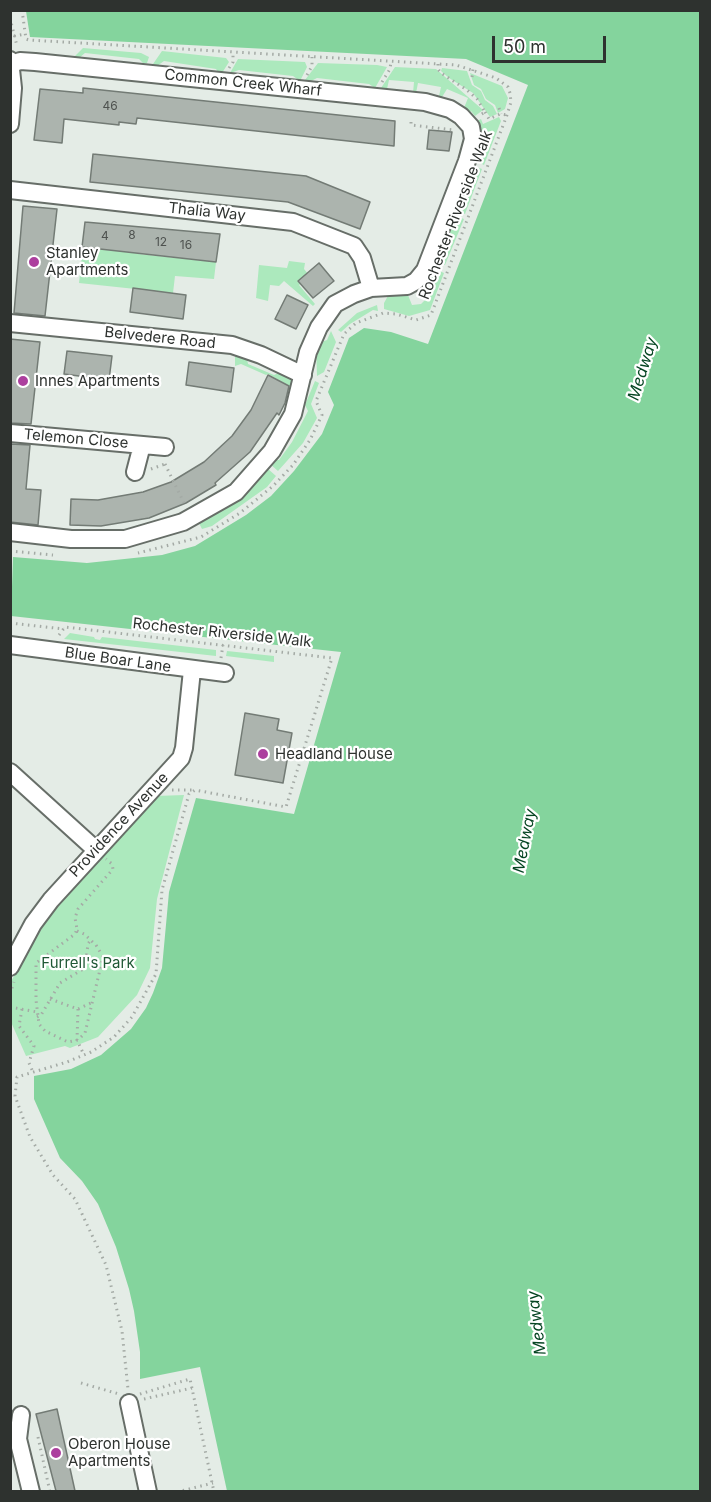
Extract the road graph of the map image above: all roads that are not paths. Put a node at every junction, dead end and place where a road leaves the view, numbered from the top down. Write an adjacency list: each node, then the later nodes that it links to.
1 (15, 57): 2 (street); 4 (street, Common Creek Wharf)
2 (10, 124)
3 (10, 190): 4 (street, Thalia Way)
4 (372, 288): 6 (street)
5 (10, 323): 6 (street, Belvedere Road)
6 (303, 375): 11 (street)
7 (10, 433): 8 (street, Telemon Close)
8 (142, 445): 9 (street, Telemon Close); 10 (street, Telemon Close)
9 (165, 456)
10 (135, 472)
11 (10, 532)
12 (10, 645): 14 (street, Blue Boar Lane)
13 (224, 665): 14 (street, Blue Boar Lane)
14 (192, 670): 16 (street, Providence Avenue)
15 (10, 772): 16 (street)
16 (96, 850): 17 (street, Providence Avenue)
17 (10, 967)
18 (132, 1398): 21 (street)
19 (17, 1421): 20 (street)
20 (31, 1491)
21 (148, 1491)

